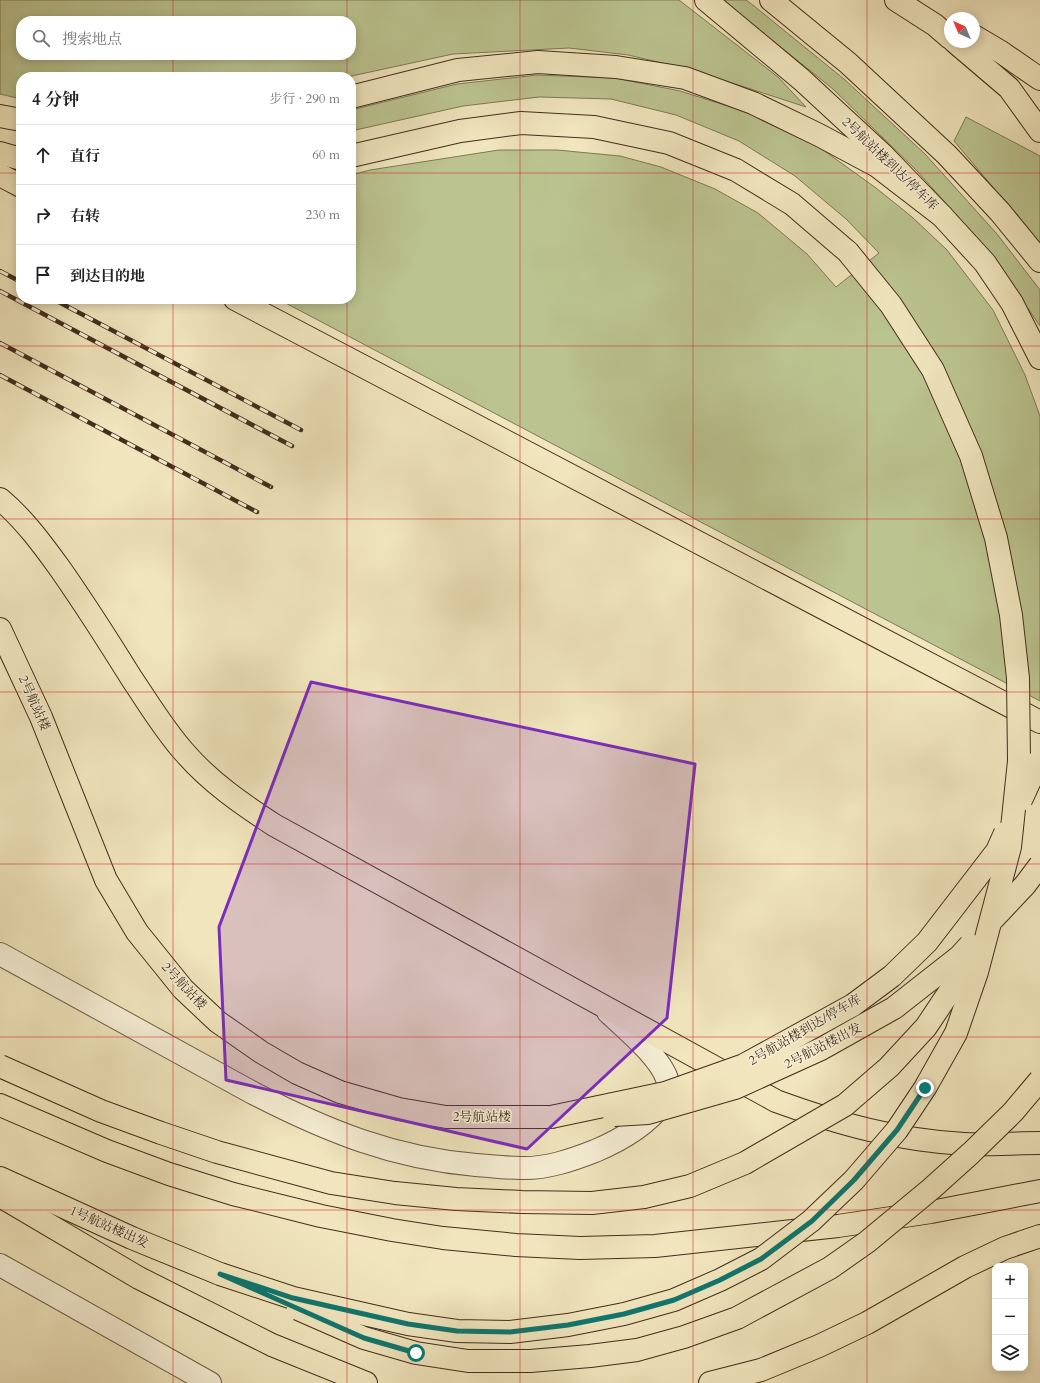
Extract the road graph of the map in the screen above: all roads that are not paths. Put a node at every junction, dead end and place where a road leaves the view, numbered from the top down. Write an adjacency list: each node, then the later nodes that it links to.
1 (706, 0): 21 (main road, 2号航站楼到达/停车库)
2 (771, 0): 22 (main road)
3 (896, 0): 6 (main road)
4 (909, 0): 5 (main road)
5 (944, 19)
6 (944, 33)
7 (980, 40): 9 (main road)
8 (962, 48): 10 (main road)
9 (1040, 78)
10 (1009, 88): 14 (main road); 15 (main road)
11 (356, 96): 21 (main road)
12 (0, 116): 13 (main road)
13 (16, 119)
14 (1040, 120)
15 (1040, 131)
16 (0, 152): 18 (main road)
17 (356, 155): 30 (main road, bridge)
18 (16, 157)
19 (0, 175): 20 (main road)
20 (16, 183)
21 (942, 216): 24 (main road, 2号航站楼到达/停车库)
22 (1040, 261)
23 (245, 304): 27 (main road)
24 (1040, 358)
25 (0, 499): 32 (main road)
26 (0, 629): 38 (main road, 2号航站楼)
27 (1040, 722)
28 (1040, 759): 38 (main road, 2号航站楼到达/停车库, bridge)
29 (1040, 865): 38 (main road, 2号航站楼出发, bridge)
30 (994, 911): 33 (main road, bridge); 45 (main road, bridge)
31 (0, 954): 36 (lane)
32 (599, 1004): 35 (main road); 36 (lane)
33 (0, 1066)
34 (1040, 1080): 45 (main road, bridge)
35 (752, 1087): 36 (lane); 39 (main road)
36 (668, 1098)
37 (0, 1106): 41 (main road)
38 (551, 1118)
39 (1040, 1143)
40 (0, 1178): 45 (main road, 1号航站楼出发)
41 (1040, 1190)
42 (0, 1196): 47 (main road)
43 (1040, 1236): 48 (main road)
44 (0, 1265): 46 (lane)
45 (220, 1274)
46 (210, 1383)
47 (366, 1383)
48 (710, 1383)

